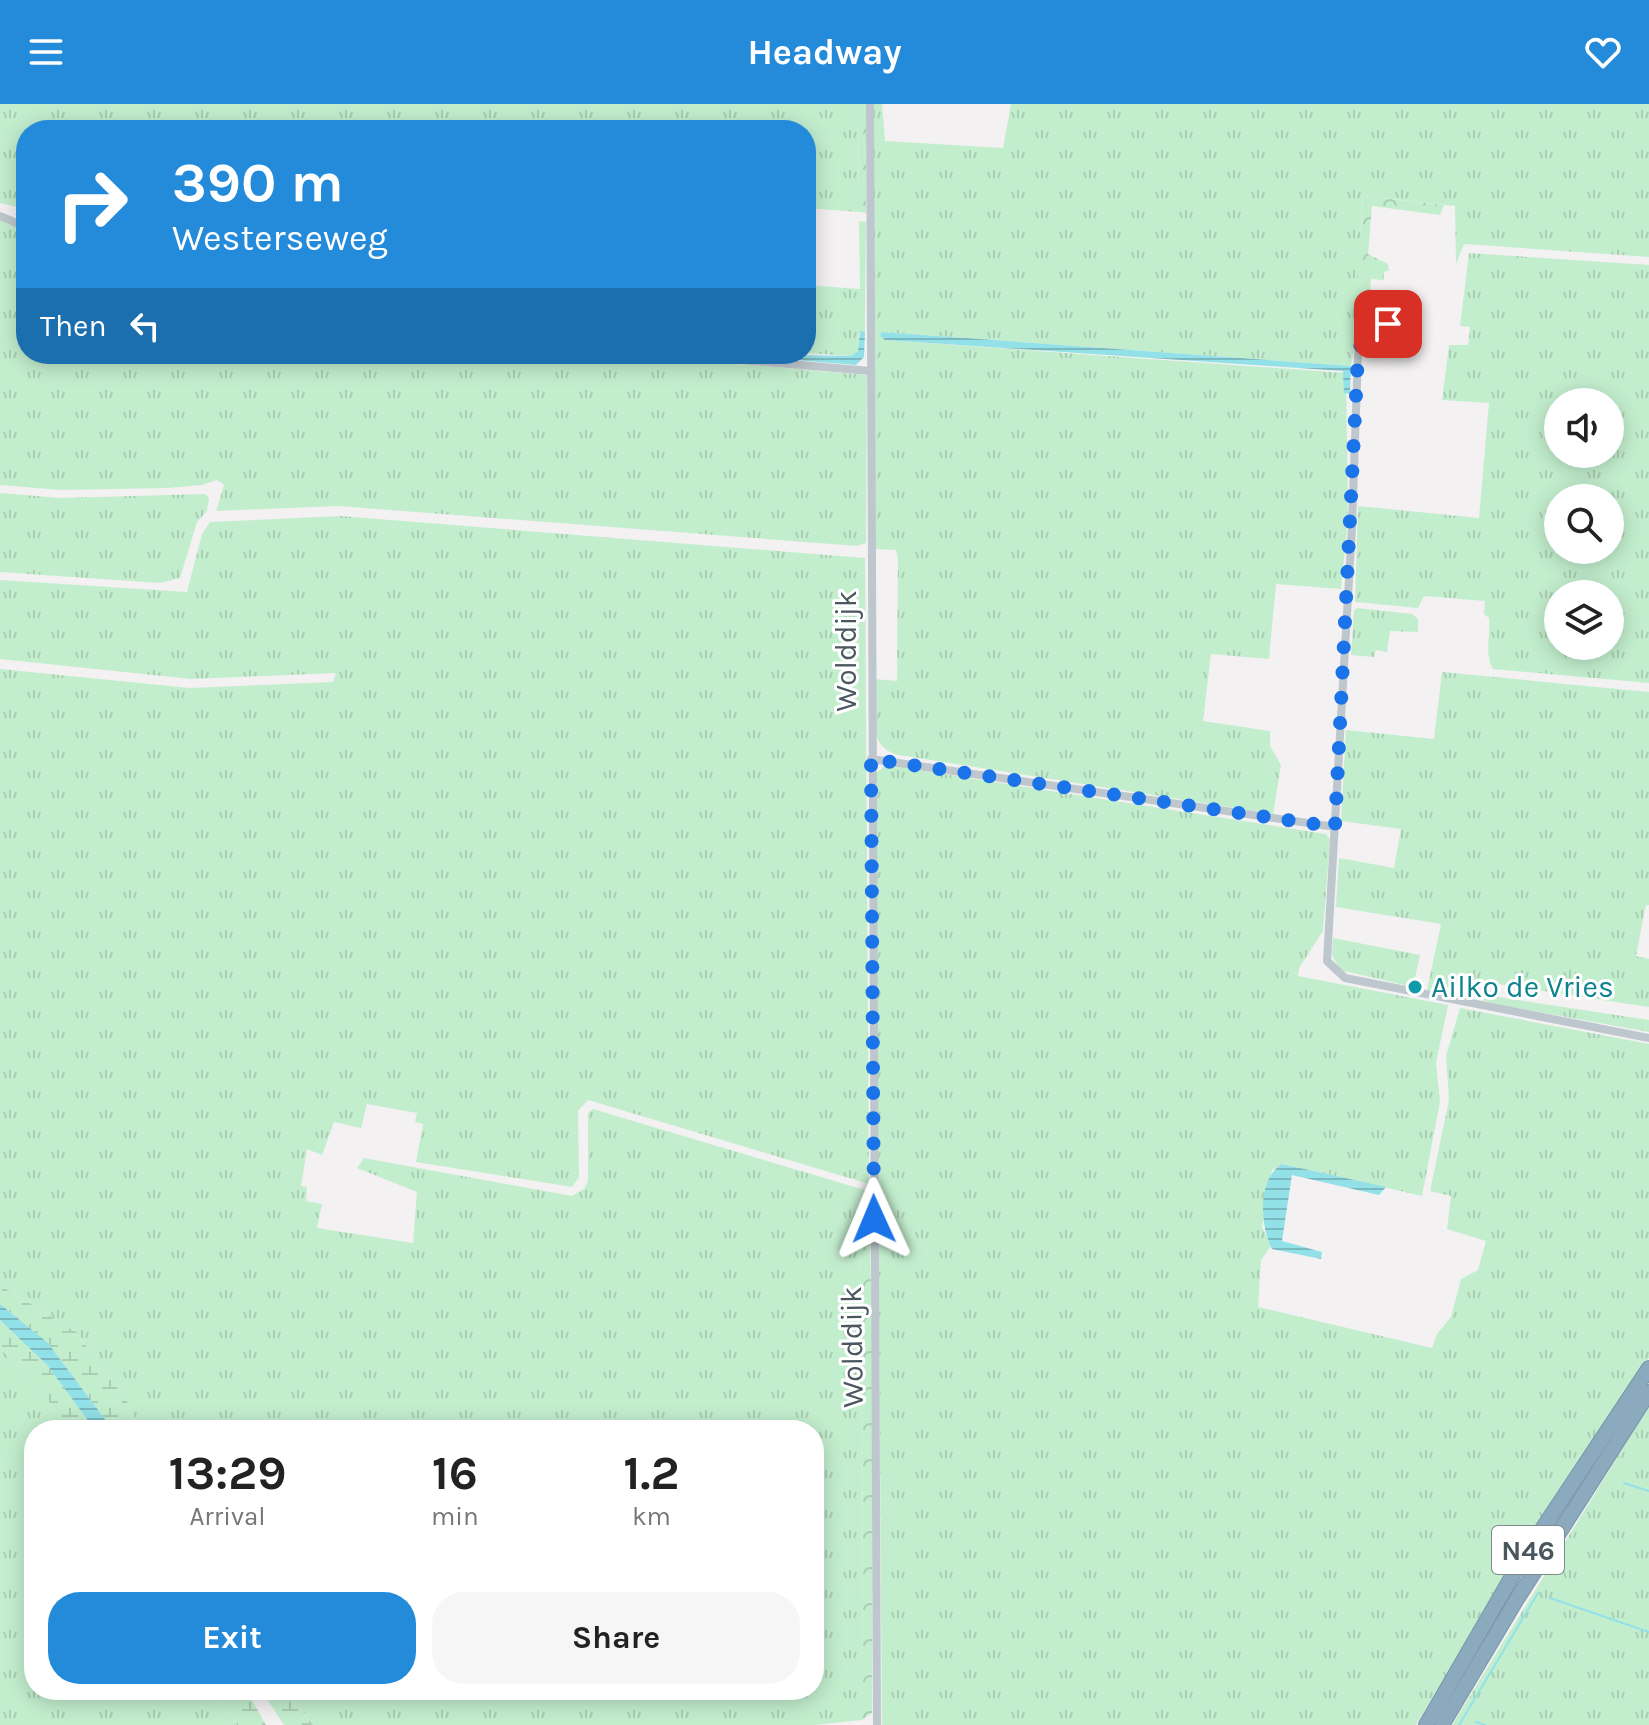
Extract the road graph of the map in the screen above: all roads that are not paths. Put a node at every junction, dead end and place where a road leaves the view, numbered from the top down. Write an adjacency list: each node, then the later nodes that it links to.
1 (870, 104): 4 (street, Wolddijk)
2 (1394, 325): 6 (street)
3 (788, 364): 4 (street)
4 (871, 371): 5 (street, Wolddijk)
5 (871, 759): 6 (street); 10 (street, Wolddijk)
6 (1335, 827): 7 (street)
7 (1649, 1038)
8 (1649, 1368): 11 (highway, N46)
9 (1649, 1392): 12 (highway, N46)
10 (877, 1725)
11 (1426, 1725)
12 (1442, 1725)

